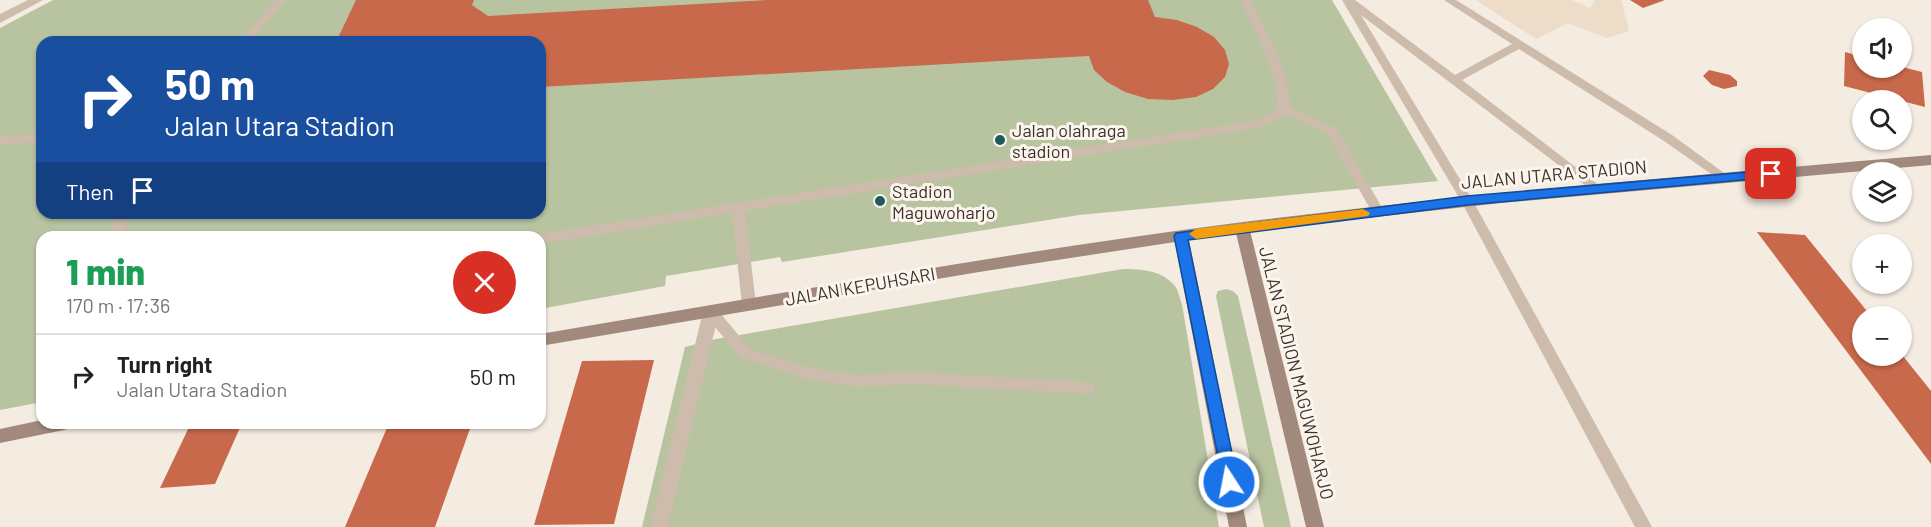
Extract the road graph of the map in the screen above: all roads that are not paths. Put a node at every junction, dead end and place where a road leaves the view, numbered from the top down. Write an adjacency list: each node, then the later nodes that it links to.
1 (37, 0): 6 (street)
2 (281, 0): 7 (lane)
3 (1245, 0): 10 (lane)
4 (1348, 0): 9 (lane); 16 (lane)
5 (1449, 0): 8 (lane)
6 (0, 19)
7 (249, 36)
8 (1520, 45): 9 (lane); 14 (lane)
9 (1454, 80): 15 (lane)
10 (1284, 109): 17 (lane); 18 (lane)
11 (36, 138): 12 (lane)
12 (0, 140)
13 (1931, 160): 14 (street, JALAN UTARA STADION)
14 (1725, 178): 15 (street, JALAN UTARA STADION)
15 (1598, 189): 16 (street, JALAN UTARA STADION)
16 (1467, 201): 18 (street, JALAN UTARA STADION); 31 (lane)
17 (738, 208): 21 (lane); 22 (lane)
18 (1378, 211): 19 (street, JALAN UTARA STADION)
19 (1242, 228): 20 (street, JALAN UTARA STADION); 30 (street, JALAN STADION MAGUWOHARJO)
20 (1181, 236): 22 (street, JALAN KEPUHSARI); 29 (street)
21 (546, 238)
22 (749, 305): 23 (street, JALAN KEPUHSARI)
23 (711, 312): 24 (street, JALAN KEPUHSARI); 25 (lane); 28 (street)
24 (546, 339)
25 (1088, 388)
26 (36, 429): 27 (street)
27 (0, 436)
28 (659, 527)
29 (1238, 527)
30 (1315, 527)
31 (1644, 527)

